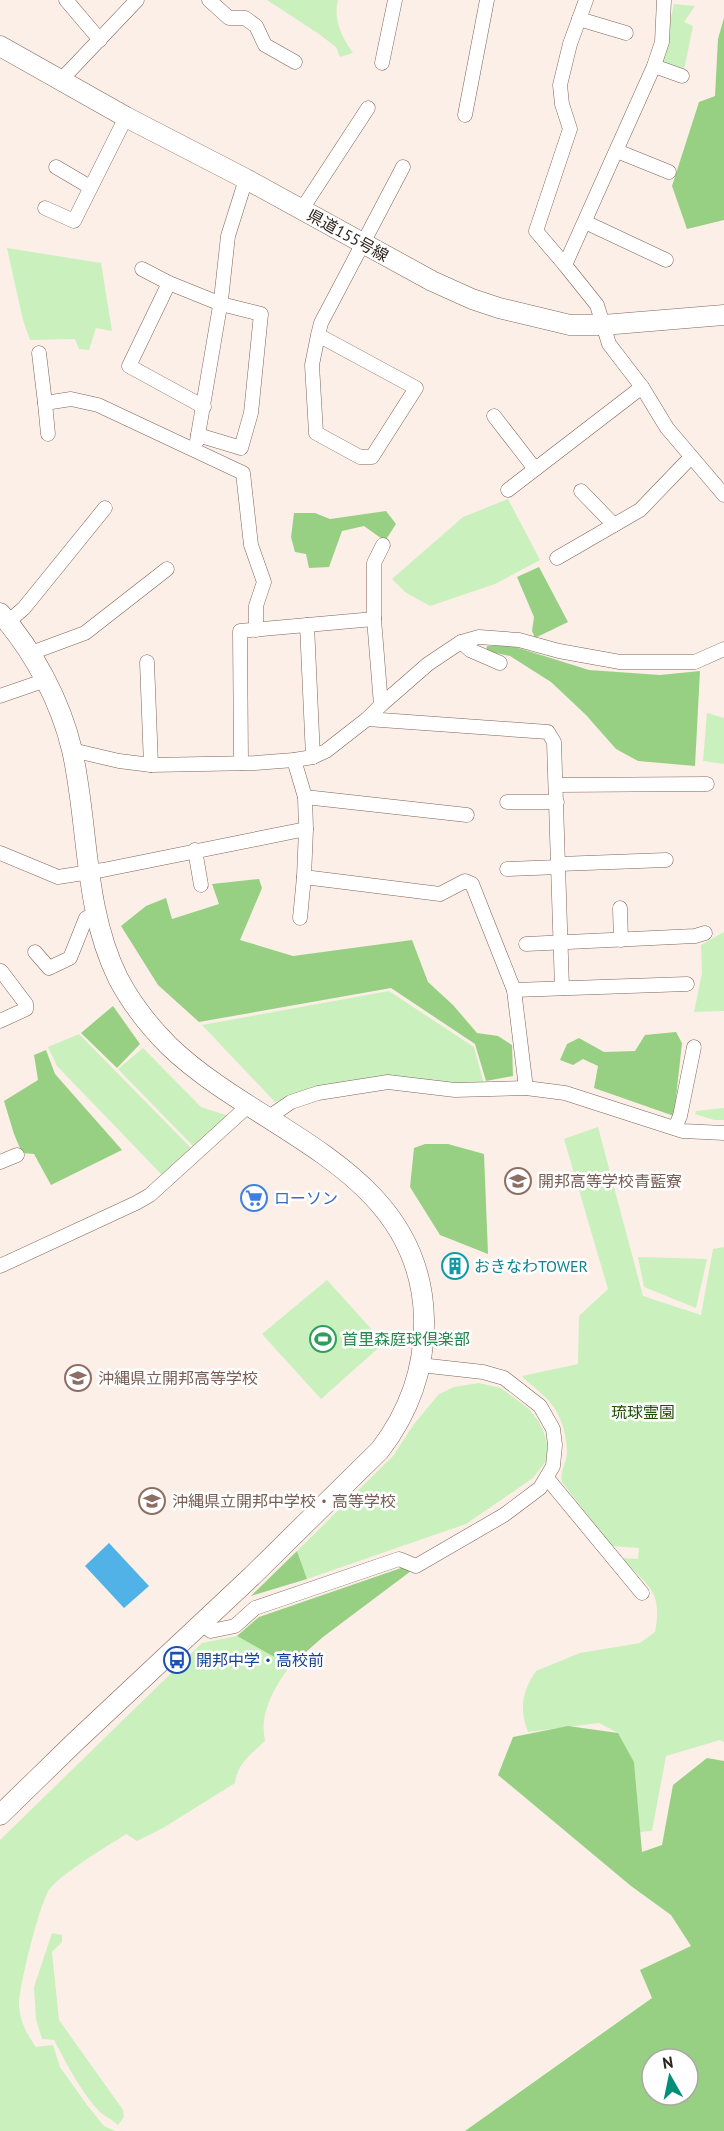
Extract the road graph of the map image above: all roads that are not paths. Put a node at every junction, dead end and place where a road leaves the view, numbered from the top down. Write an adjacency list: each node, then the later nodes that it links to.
1 (66, 0): 10 (street)
2 (137, 0): 10 (street)
3 (209, 0): 12 (street)
4 (395, 0): 13 (street)
5 (487, 0): 18 (street)
6 (586, 0): 8 (street)
7 (664, 0): 14 (street)
8 (579, 19): 9 (street); 31 (street)
9 (626, 33)
10 (100, 40): 16 (street)
11 (0, 46): 16 (street, 県道155号線)
12 (295, 62)
13 (382, 63)
14 (654, 66): 15 (street); 20 (street)
15 (682, 76)
16 (61, 80): 19 (street, 県道155号線)
17 (368, 108): 27 (street)
18 (465, 115)
19 (126, 117): 24 (street, 県道155号線); 25 (street)
20 (617, 151): 23 (street); 28 (street)
21 (56, 167): 25 (street)
22 (404, 167): 29 (street)
23 (669, 172)
24 (246, 179): 27 (street, 県道155号線); 34 (street)
25 (90, 187): 26 (street)
26 (45, 208)
27 (302, 209): 29 (street, 県道155号線)
28 (585, 222): 30 (street); 31 (street)
29 (363, 243): 36 (street, 県道155号線); 37 (street)
30 (666, 261)
31 (565, 265): 36 (street)
32 (142, 269): 33 (street)
33 (170, 283): 34 (street); 41 (street)
34 (220, 304): 41 (street); 44 (street)
35 (724, 315): 36 (street, 県道155号線)
36 (603, 325): 39 (street)
37 (318, 335): 37 (street)
38 (39, 353): 40 (street)
39 (642, 387): 46 (street); 47 (street)
40 (45, 403): 43 (street); 45 (street)
41 (204, 406): 44 (street)
42 (494, 416): 47 (street)
43 (48, 434)
44 (198, 435): 45 (street)
45 (196, 450): 59 (street)
46 (691, 458): 50 (street); 52 (street)
47 (535, 469): 48 (street)
48 (507, 490)
49 (582, 491): 52 (street)
50 (724, 495)
51 (105, 508): 56 (street)
52 (614, 525): 54 (street)
53 (383, 545): 57 (street)
54 (557, 558)
55 (167, 569): 61 (street)
56 (4, 617): 61 (street)
57 (374, 619): 58 (street); 67 (street)
58 (307, 625): 59 (street); 70 (street)
59 (256, 630): 72 (street)
60 (461, 642): 62 (street); 64 (street); 67 (street)
61 (31, 653): 65 (street)
62 (720, 654)
63 (147, 662): 73 (street)
64 (500, 663)
65 (46, 680): 66 (street); 69 (street)
66 (0, 696)
67 (381, 705): 68 (street)
68 (367, 719): 70 (street); 75 (street)
69 (72, 750): 73 (street); 86 (street)
70 (313, 757): 71 (street)
71 (294, 760): 72 (street); 76 (street)
72 (241, 763): 73 (street)
73 (151, 765)
74 (707, 784): 75 (street)
75 (556, 785): 78 (street)
76 (304, 797): 79 (street); 80 (street)
77 (507, 802): 78 (street)
78 (556, 802): 84 (street)
79 (467, 814)
80 (306, 829): 81 (street); 87 (street)
81 (195, 850): 86 (street); 88 (street)
82 (0, 853): 86 (street)
83 (666, 860): 84 (street)
84 (559, 866): 85 (street); 94 (street)
85 (507, 869)
86 (89, 872): 90 (street)
87 (304, 877): 91 (street); 100 (street)
88 (201, 885)
89 (620, 908): 93 (street)
90 (97, 914): 96 (street); 104 (street)
91 (300, 918)
92 (705, 933): 93 (street)
93 (621, 940): 94 (street)
94 (561, 942): 95 (street); 99 (street)
95 (526, 944)
96 (35, 952)
97 (1, 971): 101 (street)
98 (687, 984): 99 (street)
99 (562, 988): 100 (street)
100 (514, 990): 103 (street)
101 (0, 1021)
102 (694, 1047): 106 (street)
103 (526, 1088): 105 (street); 106 (street)
104 (249, 1105): 105 (street); 110 (street)
105 (269, 1117): 111 (street)
106 (675, 1128): 107 (street)
107 (724, 1133)
108 (17, 1155): 109 (street)
109 (0, 1162)
110 (0, 1266)
111 (420, 1365): 112 (street); 114 (street)
112 (547, 1478): 113 (street); 114 (street)
113 (642, 1593)
114 (201, 1624): 115 (street)
115 (0, 1815)

